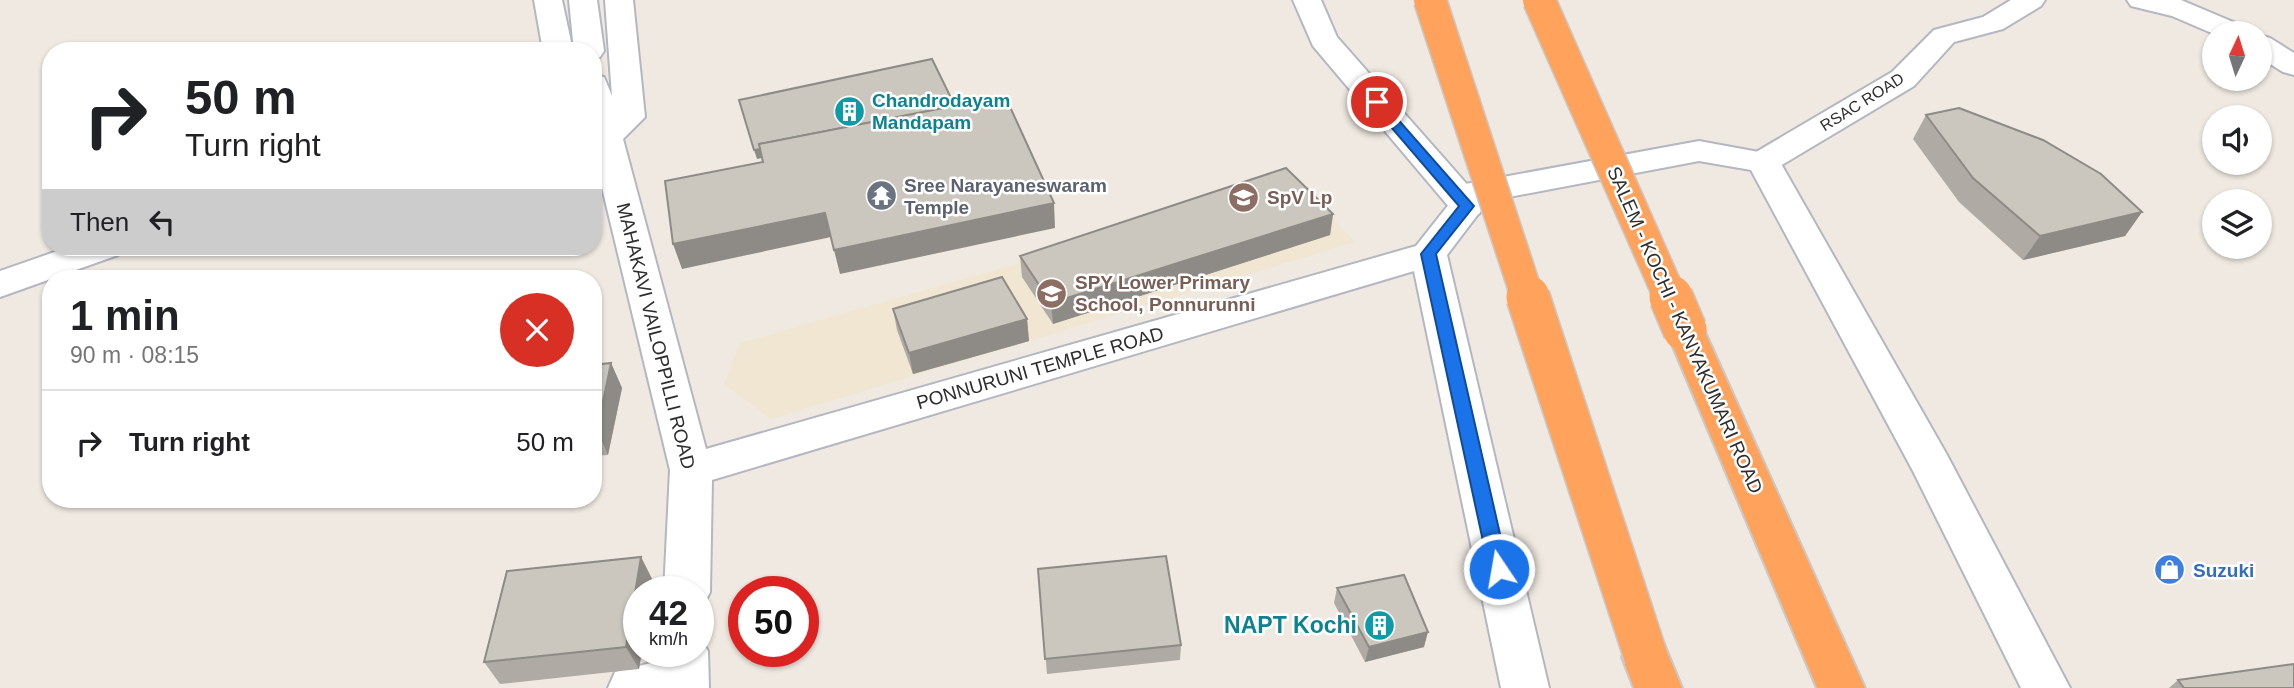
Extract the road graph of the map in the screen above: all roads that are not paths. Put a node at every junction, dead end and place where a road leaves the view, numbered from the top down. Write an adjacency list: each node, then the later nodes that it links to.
1 (548, 0): 10 (main road)
2 (583, 0): 11 (main road)
3 (619, 0): 14 (main road)
4 (1307, 0): 17 (main road)
5 (1430, 0): 24 (highway, bridge)
6 (1539, 0): 25 (highway, SALEM - KOCHI - KANYAKUMARI ROAD, bridge)
7 (2031, 0): 16 (main road, RSAC ROAD)
8 (2141, 0): 9 (main road)
9 (2208, 21)
10 (556, 42)
11 (588, 42)
12 (2272, 52): 13 (main road)
13 (2294, 66)
14 (602, 147)
15 (602, 152): 21 (main road, MAHAKAVI VAILOPPILLI ROAD)
16 (1763, 162): 17 (main road); 28 (main road)
17 (1467, 206): 18 (main road)
18 (1429, 254): 21 (main road, PONNURUNI TEMPLE ROAD); 27 (main road)
19 (79, 256): 20 (main road)
20 (0, 284)
21 (691, 470): 22 (main road, MAHAKAVI VAILOPPILLI ROAD)
22 (688, 576)
23 (684, 672): 26 (main road)
24 (1652, 672)
25 (1835, 674)
26 (632, 688)
27 (1525, 688)
28 (2046, 688)

